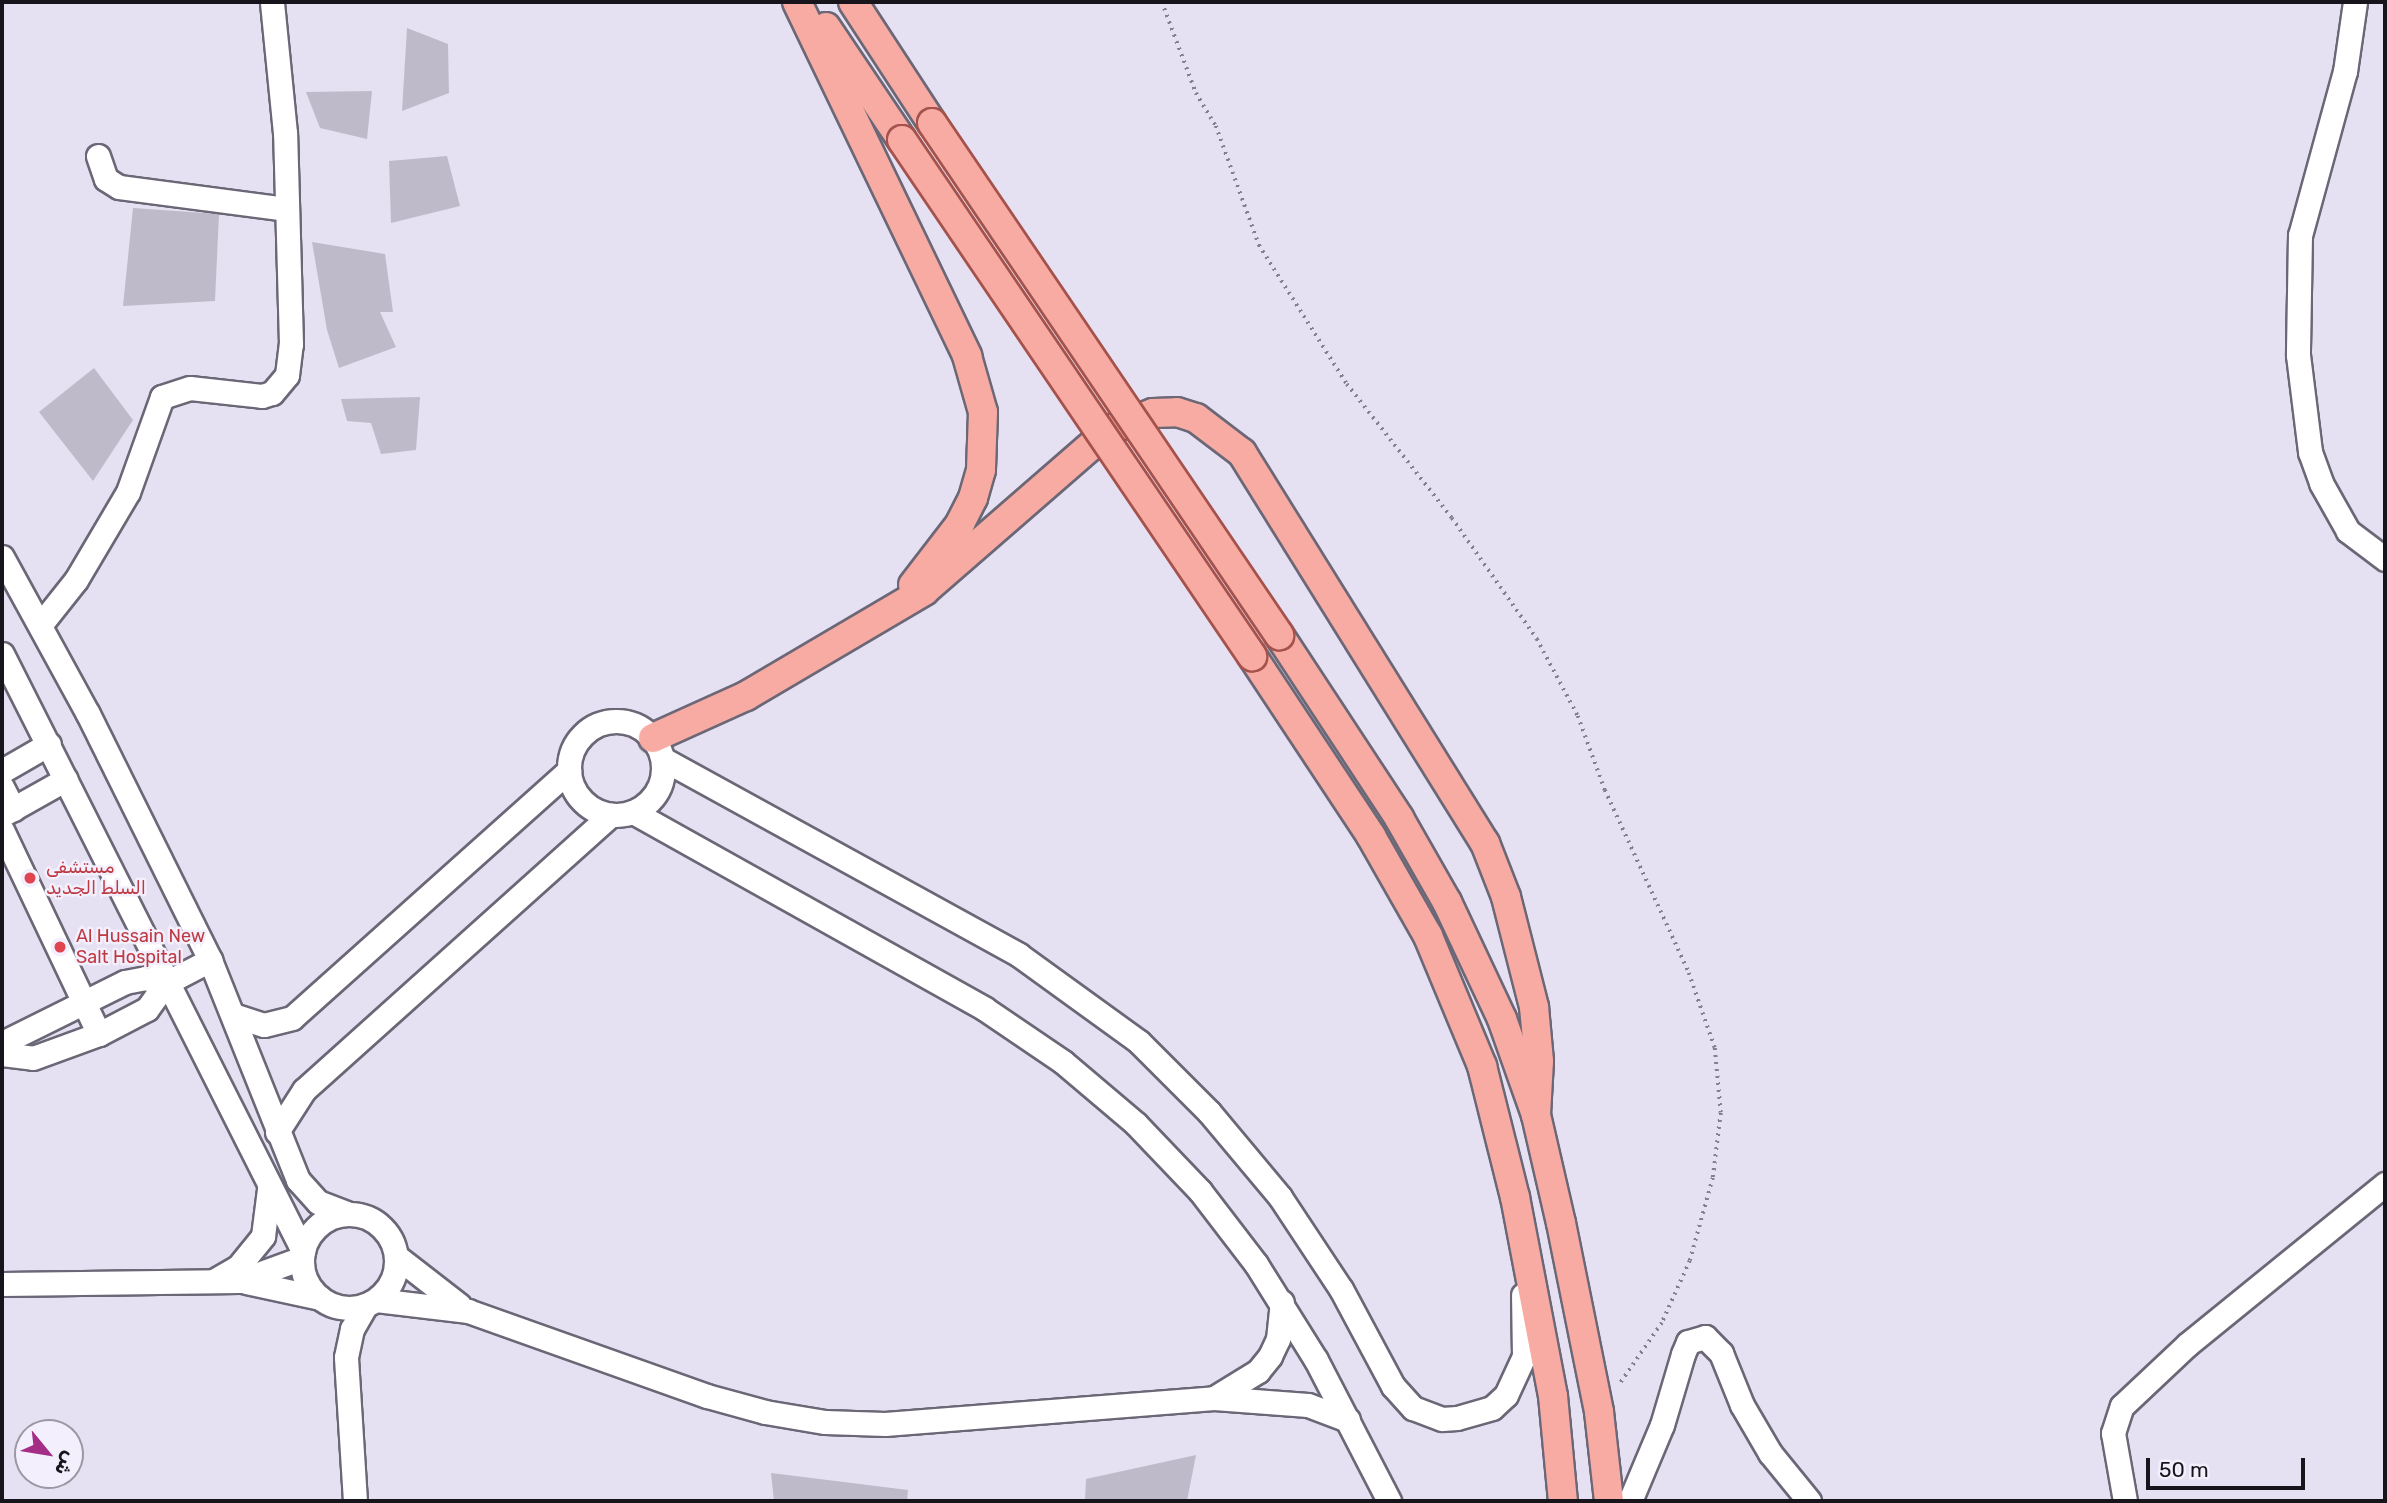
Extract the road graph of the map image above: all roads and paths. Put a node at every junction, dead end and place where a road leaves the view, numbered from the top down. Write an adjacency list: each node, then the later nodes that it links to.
1 (272, 2): 8 (street)
2 (797, 2): 11 (main road)
3 (809, 2): 36 (main road, bridge)
4 (853, 2): 30 (main road, bridge)
5 (1162, 2): 47 (path)
6 (2355, 2): 10 (street)
7 (98, 156): 8 (street)
8 (286, 209): 12 (street)
9 (2, 557): 12 (street)
10 (2385, 559)
11 (893, 610): 15 (main road); 30 (main road)
12 (41, 624): 23 (street)
13 (2, 654): 14 (street)
14 (49, 744): 17 (street); 18 (street)
15 (658, 749): 16 (street); 21 (street); 36 (street)
16 (569, 770): 21 (street); 26 (street)
17 (2, 771)
18 (66, 779): 20 (street); 24 (street)
19 (2, 787): 20 (street)
20 (7, 812)
21 (622, 814): 31 (street); 42 (street)
22 (2, 830): 25 (street)
23 (211, 960): 24 (street); 26 (street)
24 (166, 983): 25 (street); 27 (street); 32 (street)
25 (87, 1003): 27 (street); 28 (street)
26 (236, 1016): 31 (street)
27 (99, 1034): 29 (street)
28 (2, 1043)
29 (2, 1055)
30 (1536, 1115): 47 (main road)
31 (277, 1132): 34 (street)
32 (266, 1176): 35 (street); 39 (street)
33 (2385, 1184): 55 (street)
34 (346, 1213): 35 (street); 37 (street)
35 (303, 1254): 38 (street); 41 (street)
36 (1526, 1254): 51 (main road)
37 (396, 1256): 43 (street); 44 (street)
38 (239, 1281): 39 (street); 41 (street)
39 (201, 1283): 40 (street)
40 (2, 1284)
41 (322, 1299): 43 (street); 45 (street)
42 (1282, 1302): 46 (street); 48 (street)
43 (371, 1303): 44 (street); 45 (street)
44 (468, 1311): 46 (street)
45 (346, 1357): 49 (street)
46 (1214, 1398): 48 (street)
47 (1599, 1412): 52 (main road)
48 (1348, 1420): 50 (street)
49 (355, 1501)
50 (1389, 1501)
51 (1563, 1501)
52 (1609, 1501)
53 (1630, 1501): 54 (street)
54 (1809, 1501)
55 (2125, 1501)

